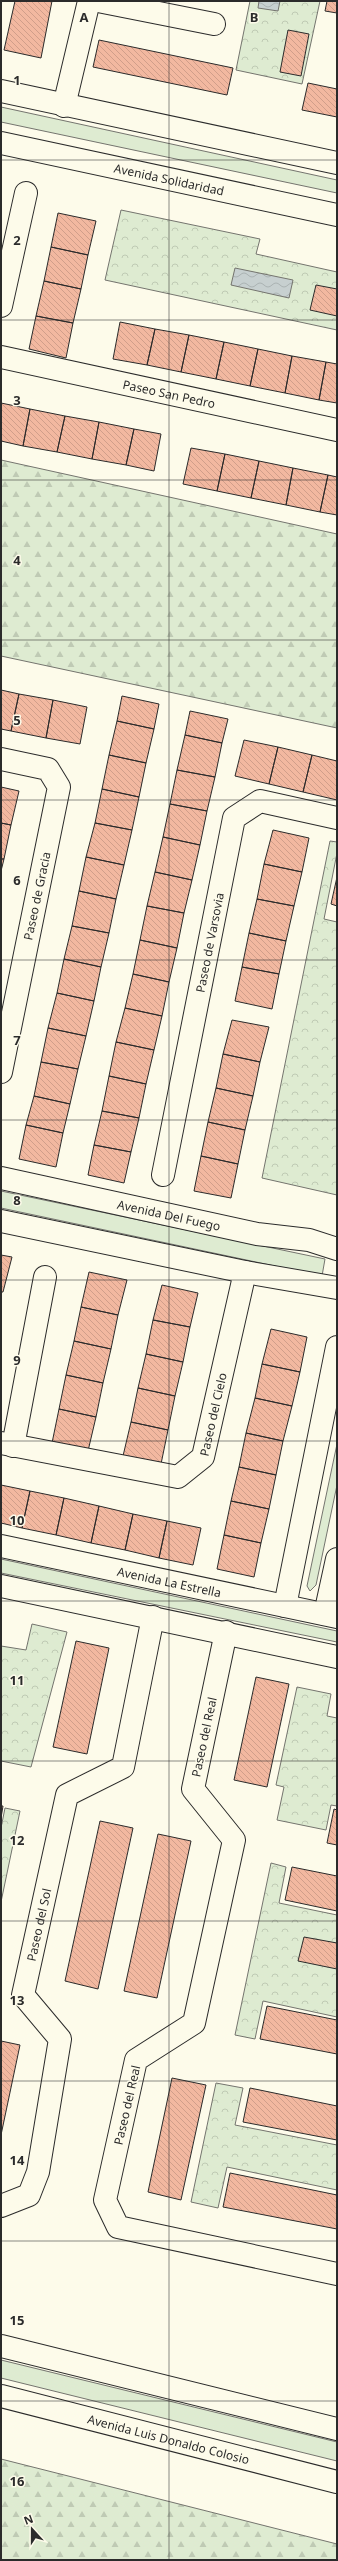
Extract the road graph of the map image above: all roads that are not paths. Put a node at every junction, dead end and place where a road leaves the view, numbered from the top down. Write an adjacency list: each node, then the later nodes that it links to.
1 (89, 1): 5 (street)
2 (98, 1): 3 (street)
3 (214, 24)
4 (1, 91): 5 (street)
5 (64, 106): 7 (street)
6 (1, 143): 9 (street, Avenida Solidaridad)
7 (337, 162)
8 (26, 194): 10 (street)
9 (337, 215)
10 (1, 306)
11 (1, 357): 12 (street, Paseo San Pedro)
12 (337, 430)
13 (1, 759): 15 (street, Paseo de Gracia)
14 (337, 818): 16 (street, Paseo de Varsovia)
15 (1, 1072)
16 (163, 1175)
17 (1, 1178): 19 (street, Avenida Del Fuego)
18 (1, 1221): 21 (street)
19 (337, 1249)
20 (45, 1277): 24 (street, Paseo del Cielo)
21 (242, 1283): 22 (street); 24 (street, Paseo del Cielo)
22 (337, 1288)
23 (337, 1347): 28 (street)
24 (7, 1445)
25 (1, 1546): 28 (street, Avenida La Estrella)
26 (337, 1559): 29 (street)
27 (1, 1586): 30 (street)
28 (285, 1606): 29 (street, Avenida La Estrella)
29 (331, 1616)
30 (153, 1617): 31 (street); 33 (street, Paseo del Sol)
31 (226, 1632): 32 (street); 34 (street, Paseo del Real)
32 (337, 1657)
33 (1, 2206)
34 (337, 2274)
35 (1, 2346): 37 (street)
36 (1, 2396): 38 (street, Avenida Luis Donaldo Colosio)
37 (337, 2429)
38 (337, 2482)

